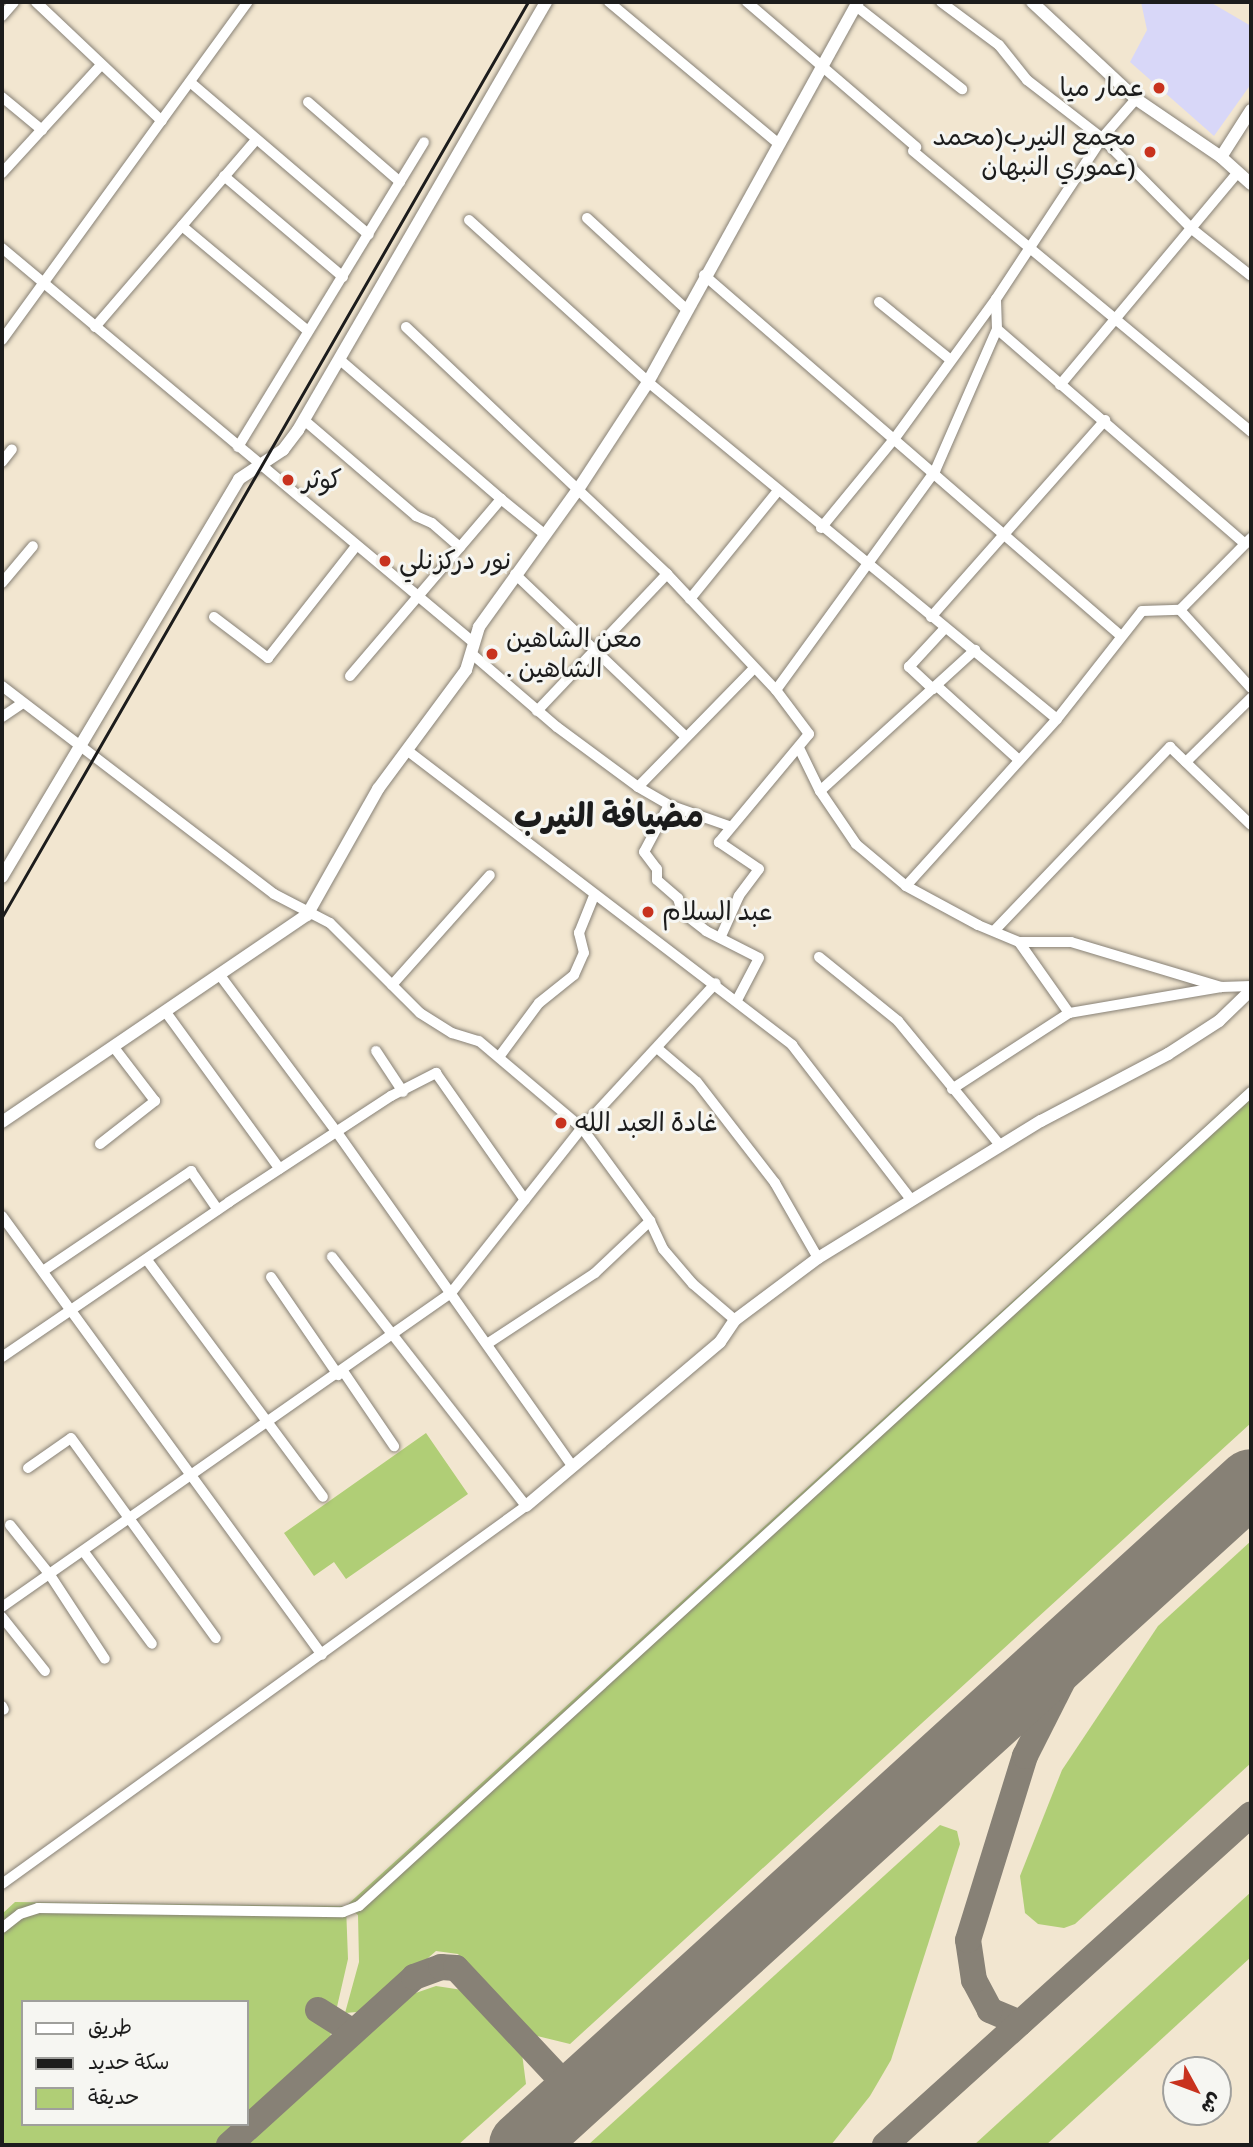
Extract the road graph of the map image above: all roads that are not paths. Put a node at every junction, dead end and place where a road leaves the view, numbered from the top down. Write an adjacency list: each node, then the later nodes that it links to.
1 (14, 2): 10 (street)
2 (36, 2): 12 (street)
3 (248, 2): 13 (street)
4 (547, 2): 51 (street)
5 (609, 2): 24 (street)
6 (747, 2): 11 (street)
7 (941, 2): 21 (street)
8 (1035, 3): 16 (street)
9 (857, 4): 11 (street); 14 (street)
10 (2, 16)
11 (821, 64): 24 (street); 37 (street)
12 (100, 66): 19 (street); 20 (street)
13 (190, 82): 19 (street); 22 (street)
14 (962, 89)
15 (2, 97): 20 (street)
16 (1136, 99): 21 (street); 25 (street)
17 (307, 102): 29 (street)
18 (1251, 110): 25 (street)
19 (162, 121): 41 (street)
20 (42, 130): 27 (street)
21 (1102, 138): 34 (street); 37 (street)
22 (255, 141): 28 (street); 35 (street)
23 (424, 142): 29 (street)
24 (779, 144): 38 (street)
25 (1222, 157): 26 (street)
26 (1238, 172): 30 (street); 34 (street)
27 (2, 173)
28 (224, 176): 33 (street); 40 (street)
29 (400, 182): 35 (street)
30 (1251, 184)
31 (587, 218): 44 (street)
32 (469, 220): 53 (street)
33 (183, 226): 46 (street); 49 (street)
34 (1192, 229): 39 (street); 45 (street)
35 (369, 235): 40 (street)
36 (2, 248): 41 (street)
37 (1030, 248): 42 (street); 45 (street)
38 (704, 275): 44 (street); 58 (street)
39 (1251, 276)
40 (343, 277): 49 (street)
41 (44, 283): 46 (street); 50 (street)
42 (996, 299): 48 (street); 52 (street)
43 (879, 302): 52 (street)
44 (686, 309): 53 (street)
45 (1116, 319): 54 (street); 57 (street)
46 (95, 327): 59 (street)
47 (407, 327): 64 (street)
48 (997, 330): 54 (street); 63 (street)
49 (308, 331): 59 (street)
50 (2, 340)
51 (339, 359): 55 (street); 66 (street)
52 (951, 360): 58 (street)
53 (648, 382): 64 (street); 65 (street)
54 (1060, 385): 56 (street)
55 (304, 420): 62 (street); 73 (street)
56 (1105, 420): 69 (street); 70 (street)
57 (1251, 432)
58 (895, 438): 63 (street); 67 (street)
59 (238, 447): 62 (street)
60 (12, 449): 61 (street)
61 (2, 462)
62 (260, 466): 72 (street); 100 (street)
63 (935, 471): 69 (street); 74 (street)
64 (579, 488): 68 (street); 76 (street)
65 (777, 492): 67 (street); 79 (street)
66 (501, 499): 68 (street); 73 (street)
67 (821, 528): 74 (street)
68 (544, 534): 75 (street)
69 (1003, 536): 82 (street); 84 (street)
70 (1248, 541): 80 (street)
71 (33, 546): 77 (street)
72 (356, 546): 78 (street); 81 (street)
73 (460, 547): 78 (street)
74 (867, 564): 82 (street); 93 (street)
75 (515, 574): 85 (street); 86 (street)
76 (667, 574): 79 (street); 85 (street)
77 (2, 583)
78 (417, 597): 86 (street); 89 (street)
79 (690, 599): 88 (street)
80 (1181, 610): 84 (street); 92 (street)
81 (214, 617)
82 (931, 617): 83 (street)
83 (945, 628): 87 (street); 91 (street)
84 (1121, 636): 98 (street)
85 (595, 648): 96 (street); 99 (street)
86 (473, 649): 96 (street); 102 (street)
87 (975, 650): 91 (street); 98 (street)
88 (753, 669): 93 (street); 99 (street)
89 (350, 676)
90 (2, 685): 95 (street)
91 (935, 688): 103 (street); 106 (street)
92 (1251, 688)
93 (776, 690): 101 (street)
94 (1251, 698): 104 (street)
95 (23, 703): 97 (street); 100 (street)
96 (537, 711): 105 (street)
97 (2, 717)
98 (1057, 719): 103 (street)
99 (685, 736): 105 (street)
100 (81, 746): 111 (street); 114 (street)
101 (799, 748): 106 (street); 109 (street)
102 (408, 751): 113 (street); 114 (street)
103 (1019, 760): 112 (street)
104 (1186, 762): 108 (street); 115 (street)
105 (638, 787): 107 (street)
106 (820, 791): 112 (street)
107 (669, 805): 109 (street); 116 (street)
108 (1251, 825)
109 (729, 826): 116 (street)
110 (490, 875): 121 (street)
111 (2, 877)
112 (906, 886): 115 (street)
113 (594, 895): 120 (street); 130 (street)
114 (307, 915): 119 (street); 121 (street)
115 (994, 931): 117 (street)
116 (721, 936): 124 (street)
117 (1019, 942): 122 (street); 126 (street)
118 (819, 957): 131 (street)
119 (219, 974): 125 (street); 136 (street)
120 (716, 983): 124 (street); 128 (street)
121 (392, 985): 130 (street)
122 (1221, 987): 123 (street); 126 (street)
123 (1251, 988): 138 (street)
124 (737, 1000): 140 (street)
125 (165, 1011): 127 (street); 139 (street)
126 (1069, 1013): 131 (street)
127 (113, 1045): 134 (street); 137 (street)
128 (657, 1048): 135 (street); 146 (street)
129 (376, 1051): 132 (street)
130 (499, 1057): 135 (street)
131 (952, 1089): 138 (street)
132 (403, 1091): 136 (street); 141 (street)
133 (1251, 1092): 176 (street)
134 (2, 1122)
135 (582, 1128): 141 (street); 144 (street)
136 (336, 1131): 139 (street); 150 (street)
137 (100, 1144)
138 (1000, 1145): 140 (street)
139 (280, 1169): 142 (street)
140 (910, 1198): 146 (street)
141 (525, 1200): 150 (street)
142 (218, 1210): 147 (street); 148 (street)
143 (2, 1216): 148 (street)
144 (650, 1221): 152 (street); 154 (street)
145 (332, 1257): 153 (street)
146 (818, 1258): 152 (street)
147 (147, 1261): 151 (street); 157 (street)
148 (43, 1271): 151 (street)
149 (271, 1277): 156 (street)
150 (451, 1293): 153 (street); 154 (street)
151 (73, 1312): 155 (street); 161 (street)
152 (735, 1320): 159 (street)
153 (391, 1336): 156 (street); 163 (street)
154 (487, 1344): 159 (street)
155 (2, 1357)
156 (340, 1373): 157 (street); 158 (street)
157 (267, 1426): 161 (street); 162 (street)
158 (394, 1446)
159 (572, 1466): 163 (street)
160 (28, 1468): 164 (street)
161 (189, 1477): 164 (street); 172 (street)
162 (323, 1497)
163 (526, 1506): 172 (street)
164 (129, 1517): 166 (street); 170 (street)
165 (10, 1525): 167 (street)
166 (84, 1552): 167 (street); 171 (street)
167 (50, 1575): 168 (street); 173 (street)
168 (2, 1607)
169 (2, 1617): 174 (street)
170 (216, 1638)
171 (152, 1644)
172 (322, 1655): 175 (street)
173 (105, 1659)
174 (45, 1671)
175 (2, 1884)
176 (2, 1928)

